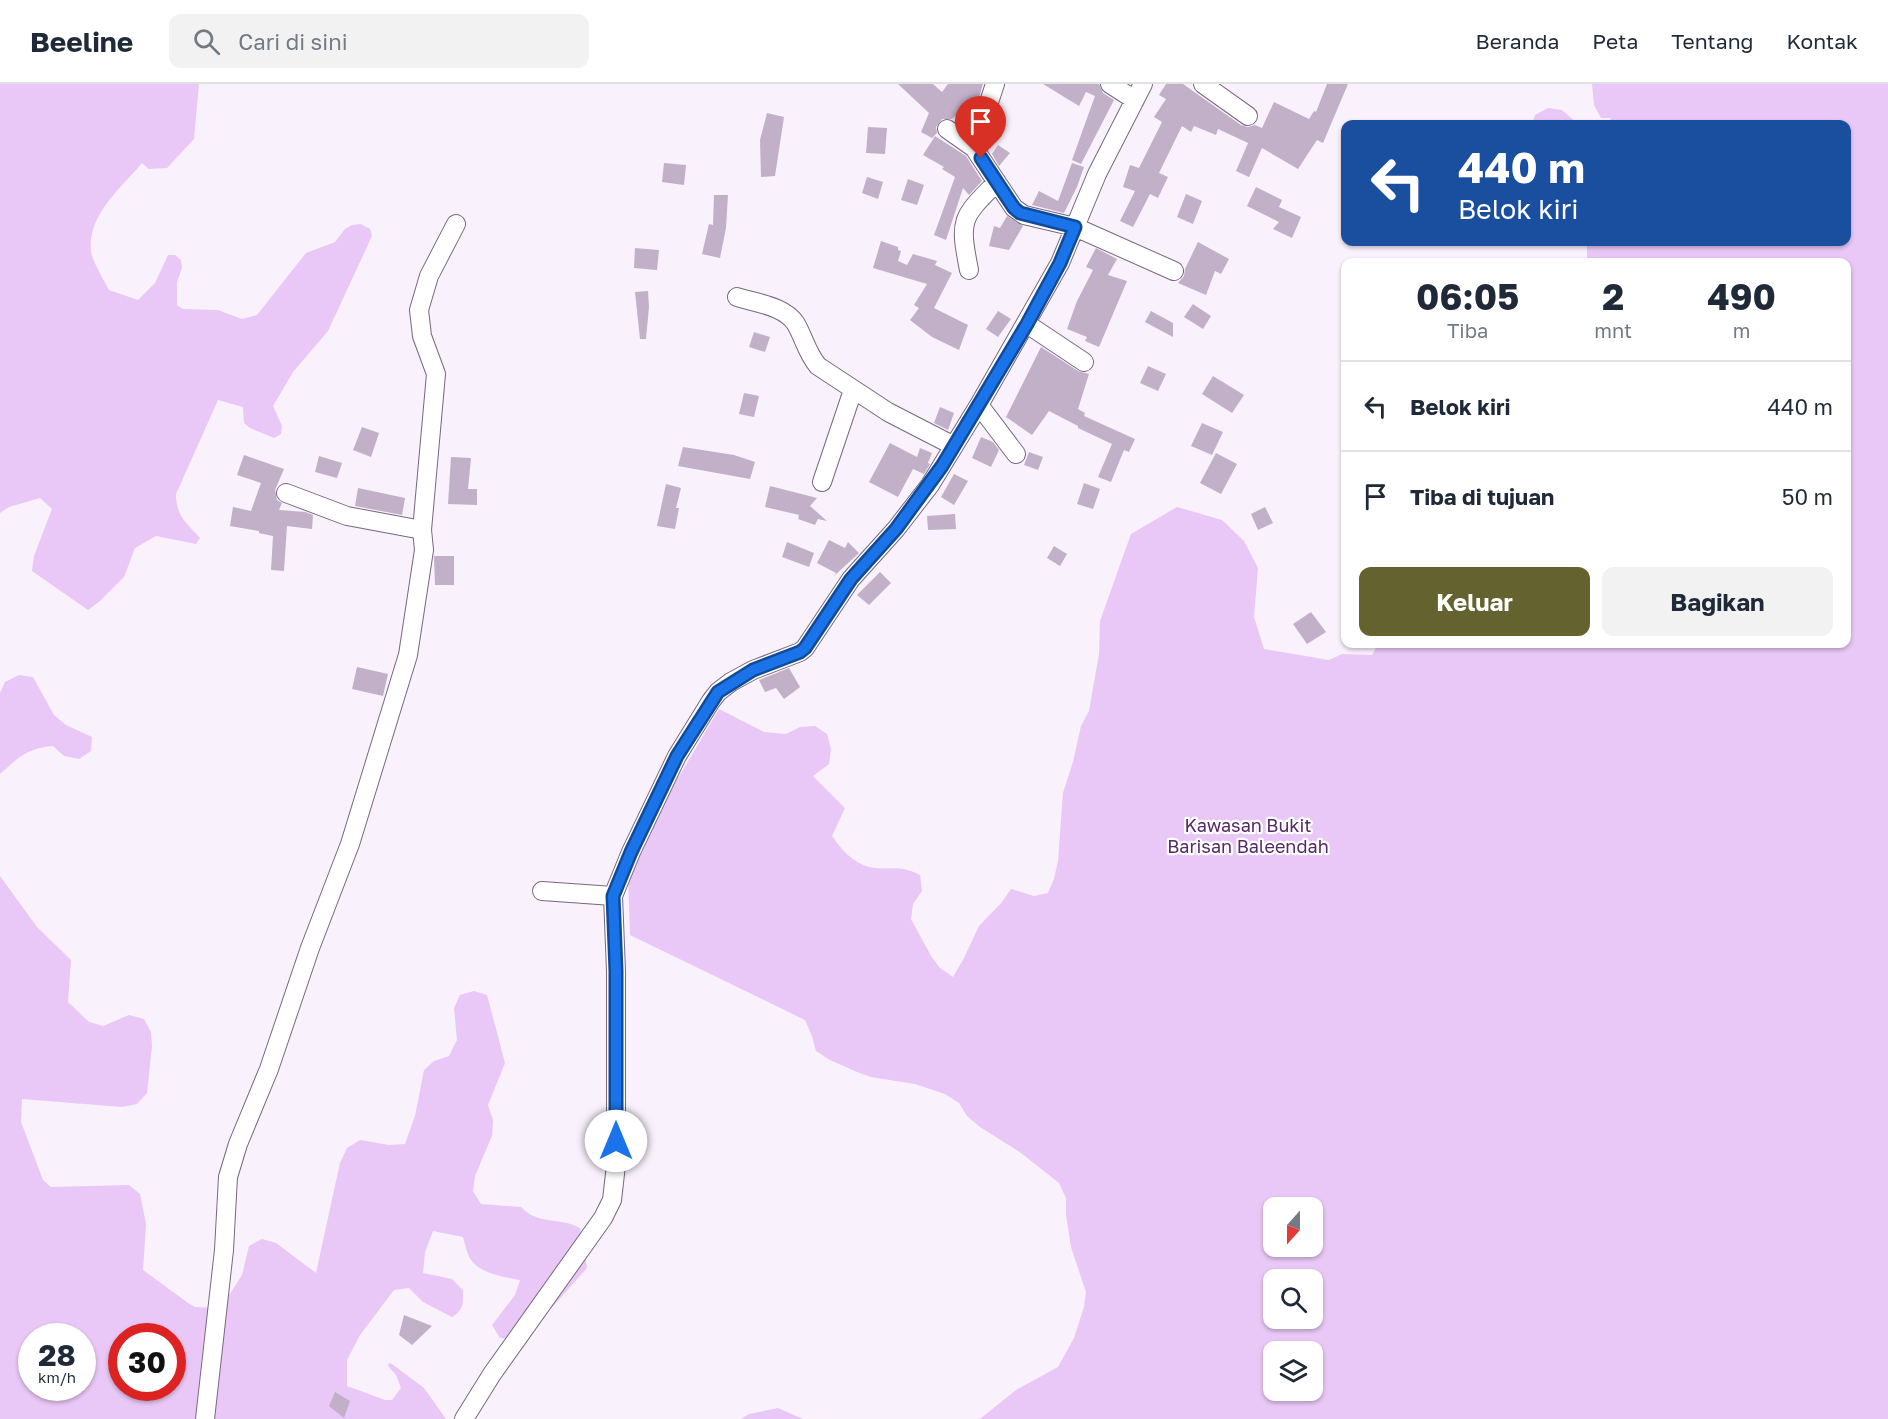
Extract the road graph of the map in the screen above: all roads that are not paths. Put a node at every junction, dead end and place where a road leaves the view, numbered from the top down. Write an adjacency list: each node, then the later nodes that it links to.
1 (995, 84): 7 (street)
2 (1110, 84): 4 (street)
3 (1215, 88): 5 (street)
4 (1139, 92): 10 (street)
5 (1248, 116)
6 (947, 129): 7 (street)
7 (974, 148): 8 (street)
8 (997, 182): 10 (street); 11 (street)
9 (456, 224): 22 (street)
10 (1075, 227): 12 (street); 14 (street)
11 (969, 270)
12 (1174, 271)
13 (737, 297): 16 (street)
14 (1027, 324): 15 (street); 17 (street)
15 (1084, 362)
16 (853, 390): 18 (street); 20 (street)
17 (979, 405): 18 (street); 19 (street)
18 (954, 446): 24 (street)
19 (1016, 454)
20 (822, 482)
21 (286, 493): 22 (street)
22 (422, 530): 25 (street)
23 (542, 891): 24 (street)
24 (613, 896): 26 (street)
25 (205, 1419)
26 (464, 1419)

